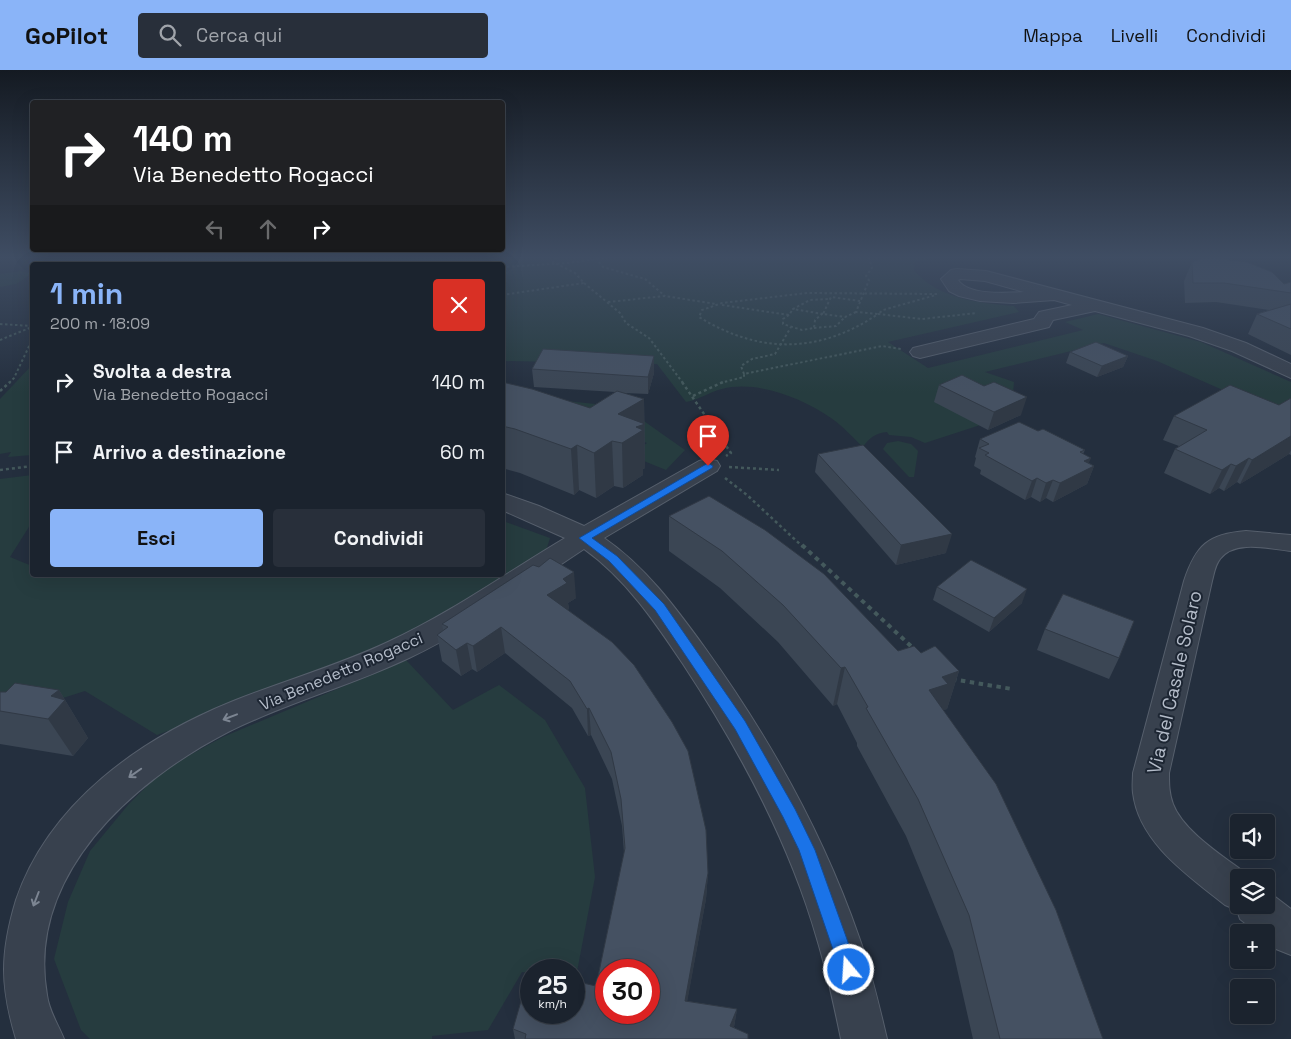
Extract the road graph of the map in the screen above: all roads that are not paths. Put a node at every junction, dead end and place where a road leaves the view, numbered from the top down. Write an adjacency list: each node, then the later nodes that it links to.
1 (1081, 302): 2 (street)
2 (1095, 306): 3 (street); 4 (street)
3 (920, 352)
4 (1291, 372)
5 (708, 466): 7 (street, Via Benedetto Rogacci)
6 (505, 502): 7 (street)
7 (585, 538): 12 (street, Via Benedetto Rogacci, one-way to 12); 13 (street)
8 (1291, 543): 9 (street, Via del Casale Solaro)
9 (1230, 884)
10 (1266, 914): 11 (street)
11 (1291, 935)
12 (41, 1039)
13 (864, 1039)

